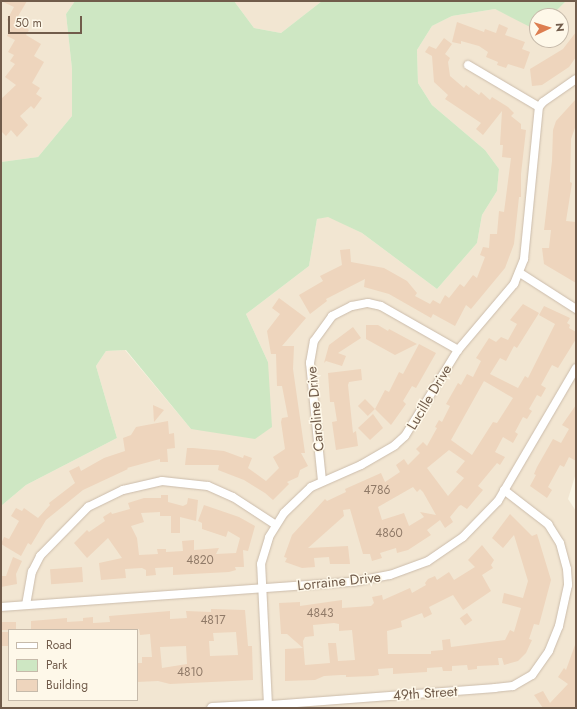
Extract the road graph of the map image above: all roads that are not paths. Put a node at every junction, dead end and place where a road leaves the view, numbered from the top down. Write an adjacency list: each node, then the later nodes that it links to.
1 (468, 65): 3 (street)
2 (576, 79): 3 (street)
3 (539, 107): 4 (street, Lucille Drive)
4 (520, 273): 5 (street); 6 (street, Lucille Drive)
5 (576, 309)
6 (458, 350): 8 (street, Lucille Drive); 8 (street, Caroline Drive)
7 (576, 368): 9 (street, Lorraine Drive)
8 (322, 481): 10 (street, Lucille Drive)
9 (504, 490): 11 (street, Lorraine Drive); 14 (street, 49th Street)
10 (276, 525): 11 (street, Lucille Drive); 12 (street)
11 (261, 588): 12 (street, Lorraine Drive); 14 (street, Lucille Drive)
12 (26, 605): 13 (street, Lorraine Drive)
13 (1, 607)
14 (270, 706): 15 (street, 49th Street)
15 (212, 708)

